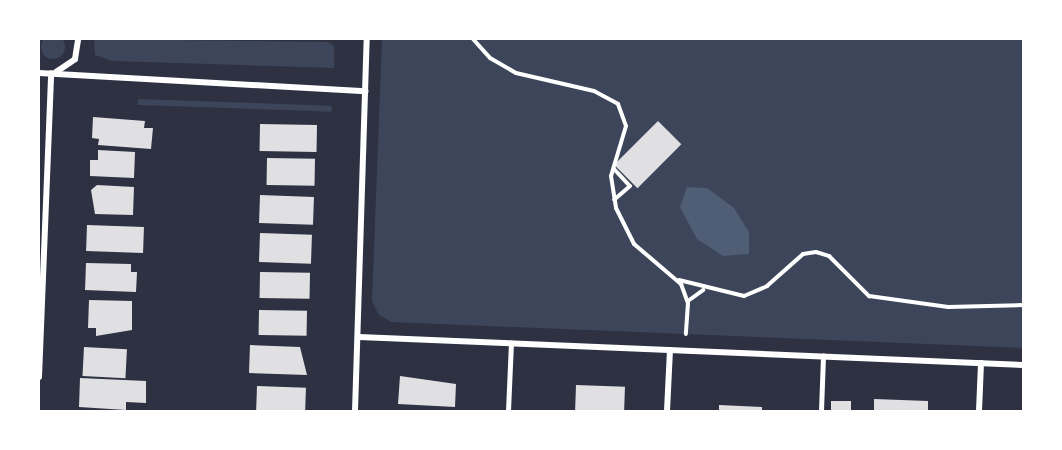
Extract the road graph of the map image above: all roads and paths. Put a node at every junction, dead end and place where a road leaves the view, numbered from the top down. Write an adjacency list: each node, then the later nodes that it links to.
1 (78, 39): 5 (street)
2 (367, 39): 6 (street)
3 (473, 39): 7 (path)
4 (39, 71): 5 (street)
5 (51, 73): 6 (street); 20 (street)
6 (366, 91): 14 (street)
7 (613, 168): 8 (path); 8 (path)
8 (614, 200): 9 (path)
9 (679, 280): 10 (path); 11 (path)
10 (704, 289): 11 (path); 12 (path)
11 (688, 301): 13 (path)
12 (1023, 305)
13 (686, 334)
14 (359, 337): 15 (street); 21 (street)
15 (511, 343): 16 (street); 22 (lane)
16 (670, 350): 17 (street); 23 (street)
17 (823, 356): 18 (street); 24 (lane)
18 (981, 363): 19 (street); 25 (street)
19 (1023, 365)
20 (39, 377)
21 (355, 411)
22 (508, 411)
23 (667, 411)
24 (821, 411)
25 (979, 411)

